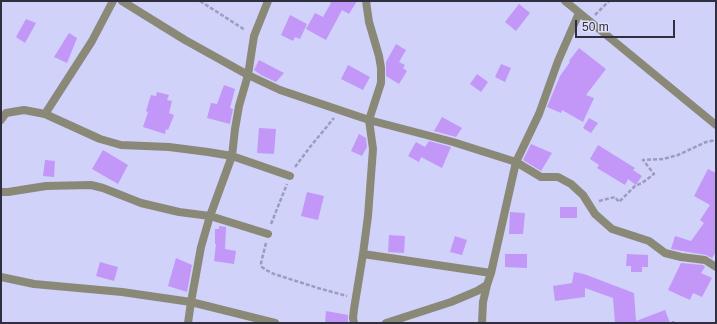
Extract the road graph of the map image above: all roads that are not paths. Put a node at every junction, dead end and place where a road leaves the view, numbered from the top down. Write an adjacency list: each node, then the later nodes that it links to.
1 (114, 1): 8 (street)
2 (122, 1): 7 (street)
3 (268, 1): 7 (street)
4 (366, 1): 10 (street)
5 (565, 1): 6 (street)
6 (579, 13): 11 (street); 13 (street)
7 (248, 75): 10 (street); 12 (street)
8 (45, 114): 9 (street); 12 (street)
9 (1, 120)
10 (370, 120): 13 (street); 18 (street)
11 (716, 125)
12 (232, 156): 14 (street); 16 (street)
13 (516, 162): 19 (street); 20 (street)
14 (290, 176)
15 (1, 192): 16 (street)
16 (210, 216): 17 (street); 23 (street)
17 (268, 234)
18 (363, 254): 20 (street); 26 (street)
19 (716, 267)
20 (490, 273): 22 (street)
21 (1, 277): 23 (street)
22 (487, 285): 27 (street); 28 (street)
23 (191, 302): 24 (street); 25 (street)
24 (188, 323)
25 (275, 323)
26 (354, 323)
27 (386, 323)
28 (482, 323)

